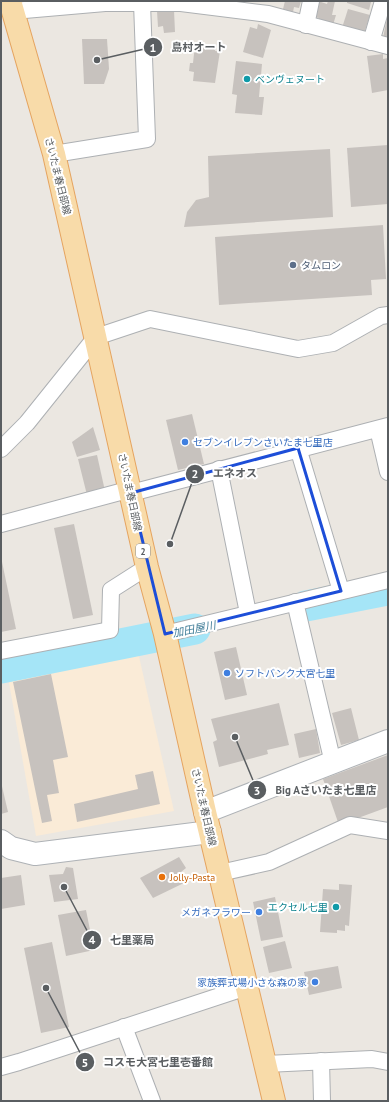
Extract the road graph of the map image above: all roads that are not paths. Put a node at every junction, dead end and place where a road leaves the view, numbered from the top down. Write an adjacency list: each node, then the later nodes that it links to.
1 (311, 1): 6 (street)
2 (383, 1): 7 (street)
3 (142, 3): 4 (street); 5 (street); 9 (street)
4 (12, 6): 9 (main road, さいたま春日部線 / 2)
5 (251, 6): 6 (street)
6 (306, 25): 7 (street)
7 (371, 42): 8 (street)
8 (388, 46)
9 (54, 154): 11 (main road, さいたま春日部線 / 2)
10 (388, 315): 11 (street)
11 (96, 337): 14 (street); 17 (main road, さいたま春日部線 / 2)
12 (383, 428): 13 (street); 16 (street)
13 (298, 448): 15 (street); 21 (street)
14 (1, 449)
15 (219, 469): 17 (street); 23 (street)
16 (388, 472)
17 (131, 493): 18 (street); 19 (main road, さいたま春日部線 / 2)
18 (1, 524)
19 (147, 567): 24 (main road, さいたま春日部線 / 2); 25 (street)
20 (388, 580): 21 (street)
21 (341, 591): 22 (street)
22 (295, 602): 23 (street); 27 (street)
23 (248, 613): 24 (street)
24 (165, 634): 28 (main road, さいたま春日部線 / 2)
25 (1, 651)
26 (388, 741): 27 (street)
27 (333, 763): 28 (street)
28 (207, 822): 30 (street); 31 (main road, さいたま春日部線 / 2)
29 (388, 831): 31 (street)
30 (1, 841)
31 (220, 873): 32 (main road, さいたま春日部線 / 2)
32 (247, 988): 33 (street); 36 (main road, さいたま春日部線 / 2)
33 (124, 1027): 37 (street); 38 (street)
34 (321, 1061): 35 (street); 36 (street); 40 (street)
35 (388, 1062)
36 (266, 1064): 39 (main road, さいたま春日部線 / 2)
37 (1, 1067)
38 (152, 1101)
39 (274, 1101)
40 (322, 1101)

